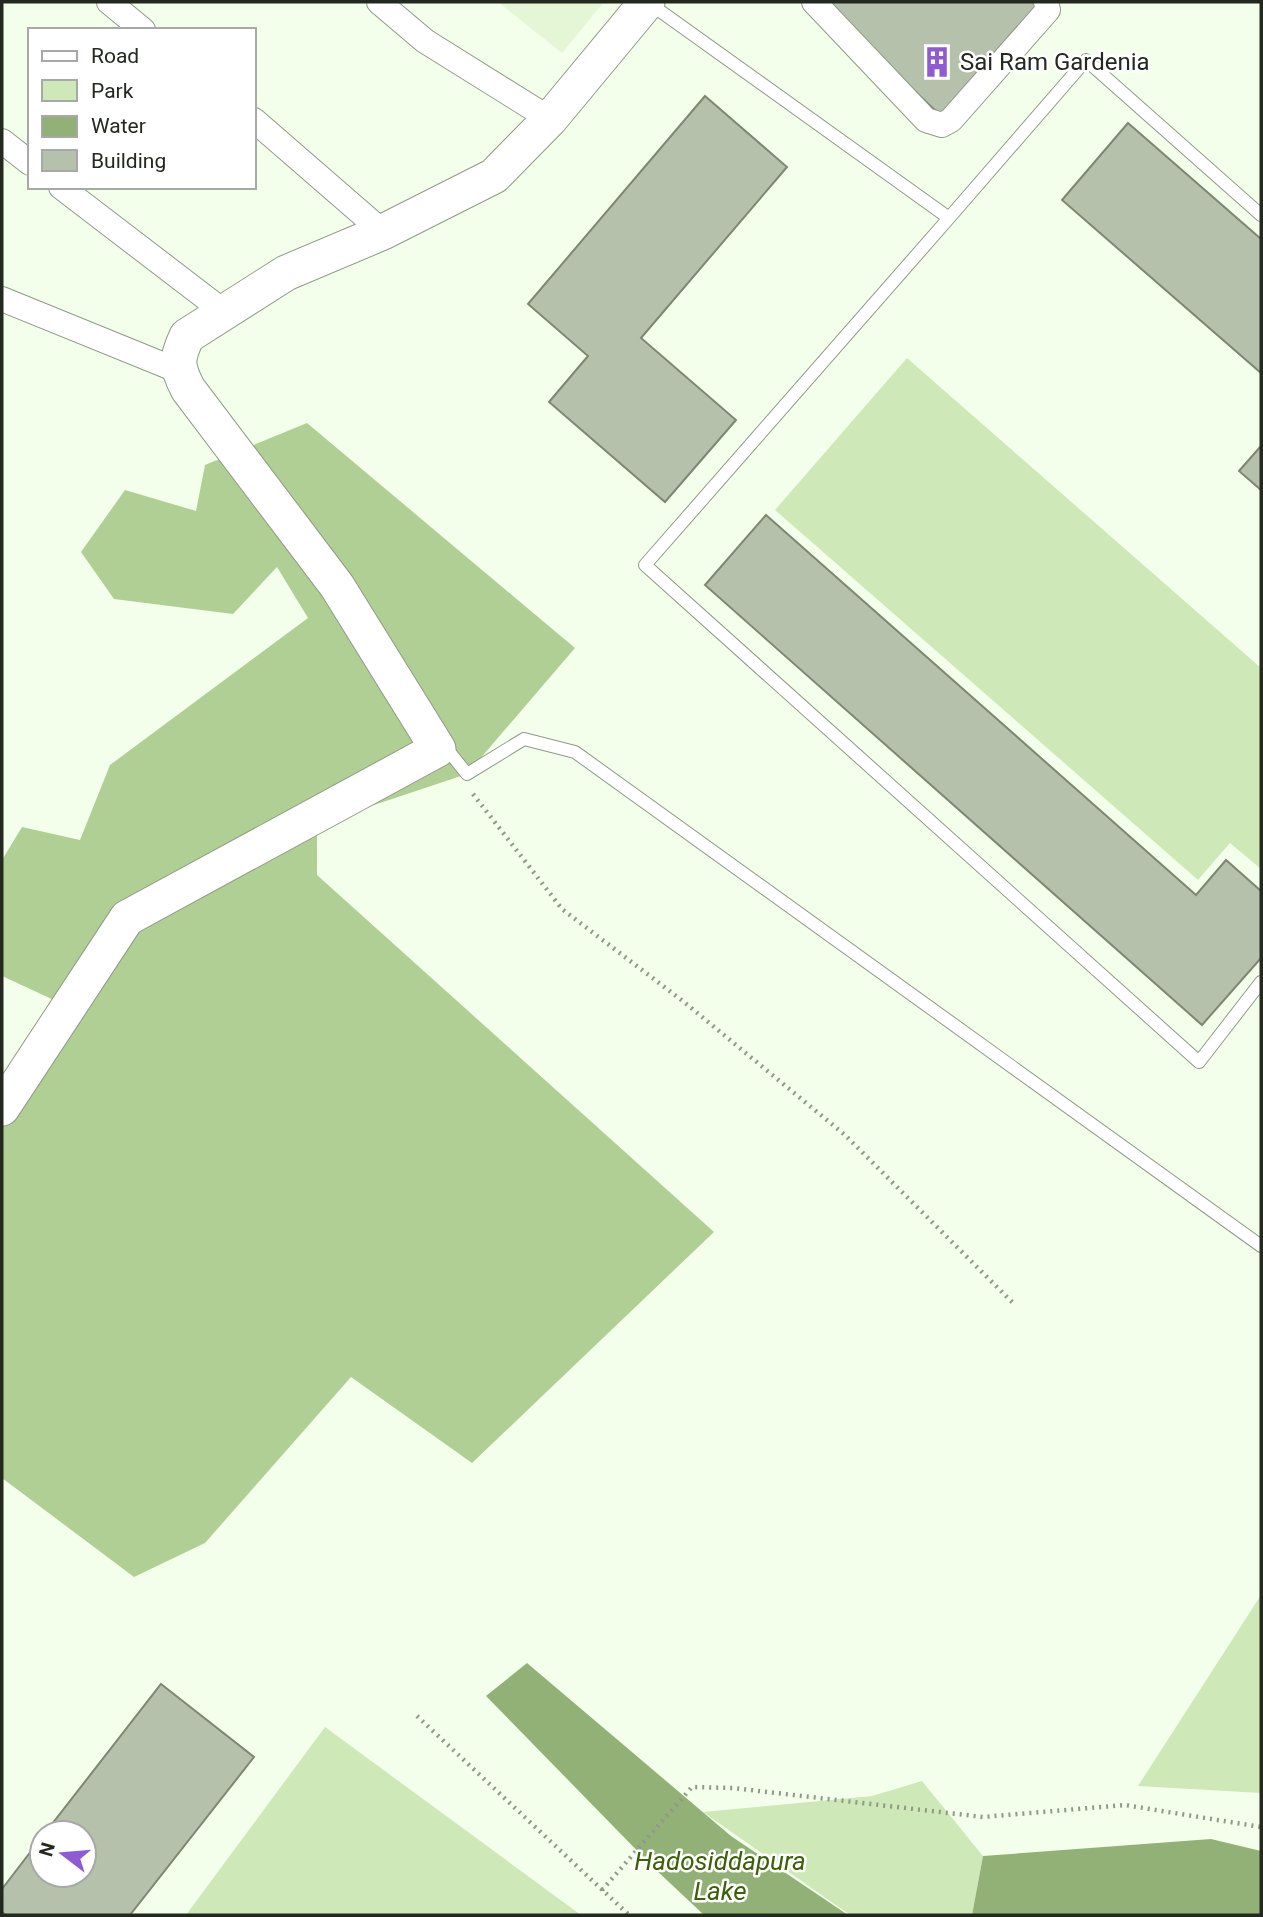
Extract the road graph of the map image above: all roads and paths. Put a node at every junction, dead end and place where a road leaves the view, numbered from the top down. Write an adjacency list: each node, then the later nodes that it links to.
1 (109, 2): 6 (street)
2 (379, 2): 7 (street)
3 (647, 2): 7 (street); 13 (lane)
4 (814, 2): 5 (street)
5 (1046, 2)
6 (141, 28)
7 (550, 119): 14 (street)
8 (256, 122): 14 (street)
9 (2, 141): 10 (street)
10 (28, 161)
11 (64, 189): 16 (street)
12 (1261, 215): 13 (lane)
13 (948, 218): 20 (lane)
14 (383, 232): 16 (street)
15 (2, 299): 17 (street)
16 (223, 311): 17 (street)
17 (179, 371): 18 (street)
18 (434, 744): 21 (street); 22 (lane)
19 (471, 792): 23 (path)
20 (1261, 982)
21 (2, 1108)
22 (1261, 1246)
23 (1013, 1303)
24 (416, 1716): 26 (path)
25 (1261, 1827): 26 (path)
26 (602, 1890): 27 (path)
27 (629, 1915)

